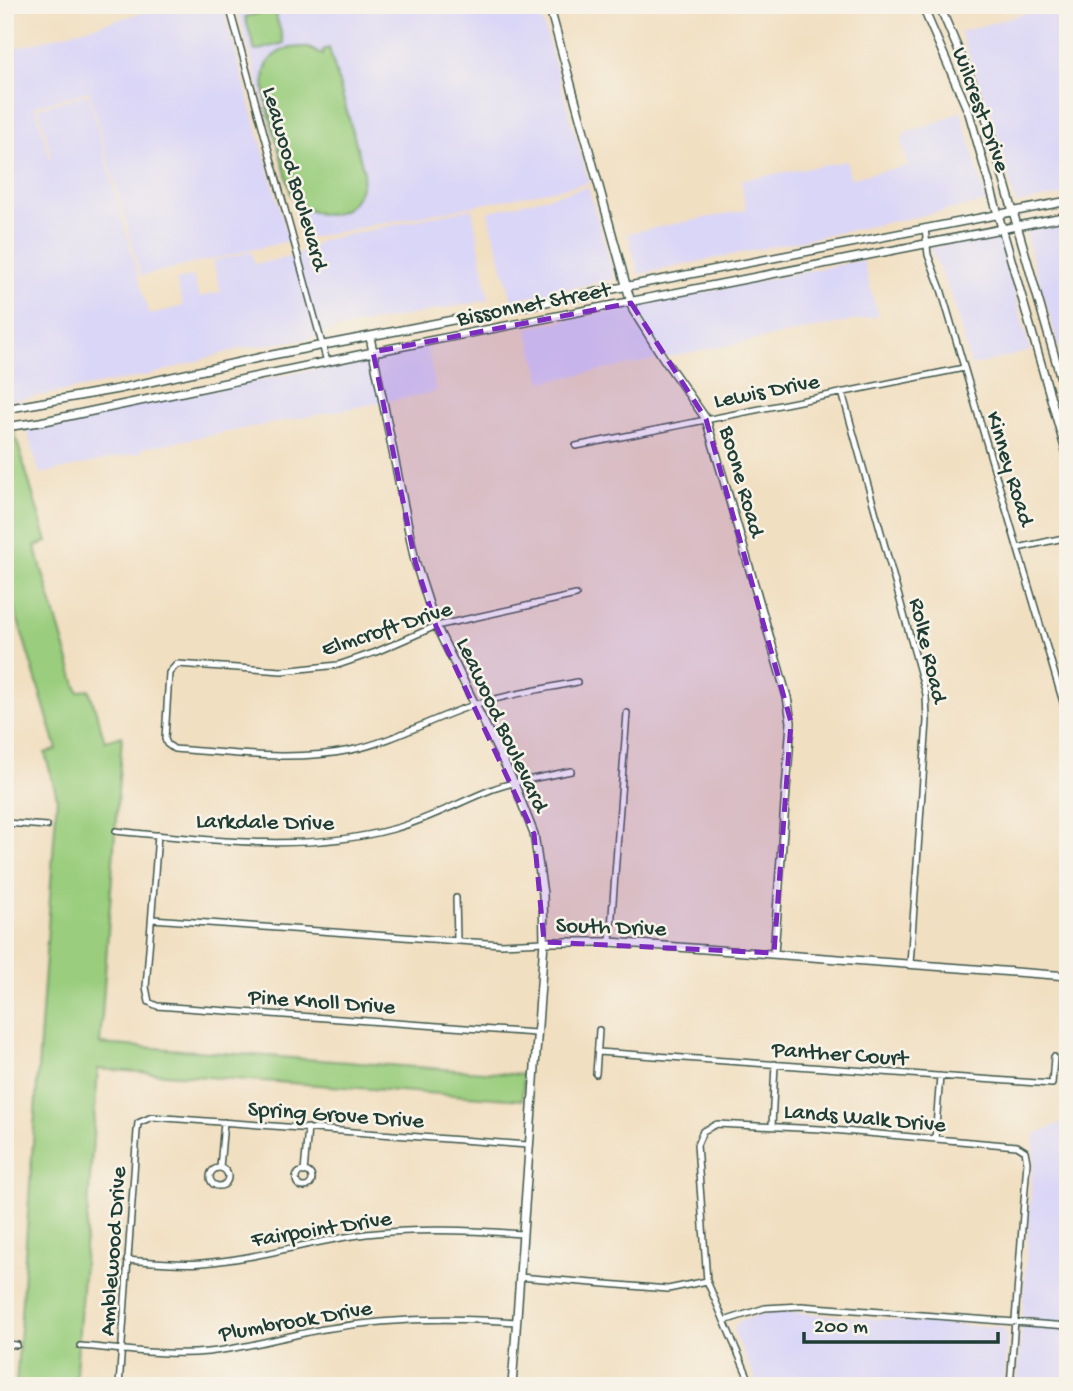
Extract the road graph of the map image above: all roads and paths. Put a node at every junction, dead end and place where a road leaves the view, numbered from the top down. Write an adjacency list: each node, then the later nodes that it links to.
1 (549, 5): 19 (main road, Boone Road)
2 (922, 5): 5 (main road, Wilcrest Drive)
3 (939, 5): 6 (main road, Wilcrest Drive)
4 (229, 6): 22 (street, Leawood Boulevard)
5 (937, 40): 6 (main road); 8 (main road, Wilcrest Drive)
6 (955, 42): 7 (main road, Wilcrest Drive)
7 (983, 107): 8 (main road); 10 (main road, Wilcrest Drive)
8 (969, 113): 11 (main road, Wilcrest Drive)
9 (1068, 201): 10 (main road, Bissonnet Street)
10 (1012, 212): 11 (main road, Bissonnet Street); 13 (main road, Wilcrest Drive)
11 (997, 214): 14 (main road, Bissonnet Street); 15 (main road, Wilcrest Drive)
12 (1068, 216): 13 (main road, Bissonnet Street)
13 (1016, 226): 15 (main road, Bissonnet Street); 25 (main road, Wilcrest Drive)
14 (925, 228): 16 (main road, Bissonnet Street); 17 (street, Kinney Road)
15 (1002, 229): 17 (main road, Bissonnet Street); 28 (main road, Wilcrest Drive)
16 (854, 242): 18 (main road); 19 (main road, Bissonnet Street)
17 (926, 244): 18 (main road, Bissonnet Street); 26 (street, Kinney Road)
18 (857, 258): 20 (main road, Bissonnet Street)
19 (626, 286): 20 (main road, Boone Road); 21 (main road, Bissonnet Street)
20 (631, 303): 23 (main road, Bissonnet Street); 33 (main road, Boone Road)
21 (370, 337): 22 (main road, Bissonnet Street); 23 (main road, Leawood Boulevard)
22 (324, 346): 24 (street, Leawood Boulevard); 27 (main road, Bissonnet Street)
23 (373, 352): 24 (main road, Bissonnet Street); 40 (main road, Leawood Boulevard)
24 (327, 362): 29 (main road, Bissonnet Street)
25 (1056, 362): 28 (main road); 31 (main road, Wilcrest Drive)
26 (964, 368): 30 (street, Lewis Drive); 38 (street, Kinney Road)
27 (205, 369): 29 (main road); 32 (main road, Bissonnet Street)
28 (1041, 369): 36 (main road, Wilcrest Drive)
29 (209, 386): 34 (main road, Bissonnet Street)
30 (842, 392): 33 (street, Lewis Drive); 57 (street, Rolke Road)
31 (1068, 403)
32 (5, 409)
33 (706, 419): 35 (street, Lewis Drive); 56 (main road, Boone Road)
34 (5, 427)
35 (576, 446)
36 (1068, 458)
37 (1068, 537): 38 (street)
38 (1018, 548): 44 (street, Kinney Road)
39 (576, 595): 40 (street, Elmcroft Drive)
40 (436, 626): 42 (main road, Leawood Boulevard); 42 (street, Elmcroft Drive)
41 (577, 682): 42 (street)
42 (476, 704): 46 (main road, Leawood Boulevard)
43 (627, 713): 55 (street)
44 (1068, 719)
45 (571, 771): 46 (street, Larkdale Drive)
46 (514, 783): 50 (street, Larkdale Drive); 54 (main road, Leawood Boulevard)
47 (5, 823): 48 (street)
48 (47, 826)
49 (116, 831): 50 (street, Larkdale Drive)
50 (158, 835): 52 (street)
51 (456, 898): 53 (street)
52 (152, 919): 53 (street, South Drive); 60 (street, Pine Knoll Drive)
53 (457, 940): 54 (street, South Drive)
54 (544, 942): 55 (main road, South Drive); 60 (main road, Leawood Boulevard)
55 (610, 942): 56 (main road, South Drive)
56 (774, 953): 57 (main road, South Drive)
57 (910, 964): 58 (main road, South Drive)
58 (1068, 976)
59 (599, 1030): 61 (street)
60 (536, 1033): 71 (main road, Leawood Boulevard)
61 (598, 1052): 63 (street, Panther Court); 64 (street)
62 (1054, 1057): 65 (street, Panther Court)
63 (775, 1065): 65 (street, Panther Court); 68 (street)
64 (596, 1073)
65 (940, 1076): 70 (street)
66 (142, 1120): 67 (street, Spring Grove Drive); 75 (street, Amblewood Drive)
67 (224, 1122): 69 (street, Spring Grove Drive); 72 (street)
68 (772, 1126): 70 (street, Lands Walk Drive); 77 (street, Lands Walk Drive)
69 (308, 1128): 71 (street, Spring Grove Drive); 73 (street)
70 (936, 1139): 80 (street, Lands Walk Drive)
71 (528, 1145): 74 (main road, Leawood Boulevard)
72 (220, 1168)
73 (304, 1172)
74 (522, 1234): 75 (street, Fairpoint Drive); 76 (main road, Leawood Boulevard)
75 (127, 1260): 85 (street, Amblewood Drive)
76 (518, 1277): 77 (street); 79 (main road, Leawood Boulevard)
77 (707, 1281): 78 (street)
78 (724, 1321): 80 (street); 88 (street)
79 (516, 1322): 85 (street, Plumbrook Drive); 87 (main road, Leawood Boulevard)
80 (1015, 1322): 81 (street); 89 (street)
81 (1068, 1326)
82 (5, 1344): 83 (street)
83 (17, 1345)
84 (79, 1346): 85 (street, Plumbrook Drive)
85 (121, 1349): 86 (street, Amblewood Drive)
86 (119, 1386)
87 (512, 1386)
88 (752, 1386)
89 (1010, 1386)

